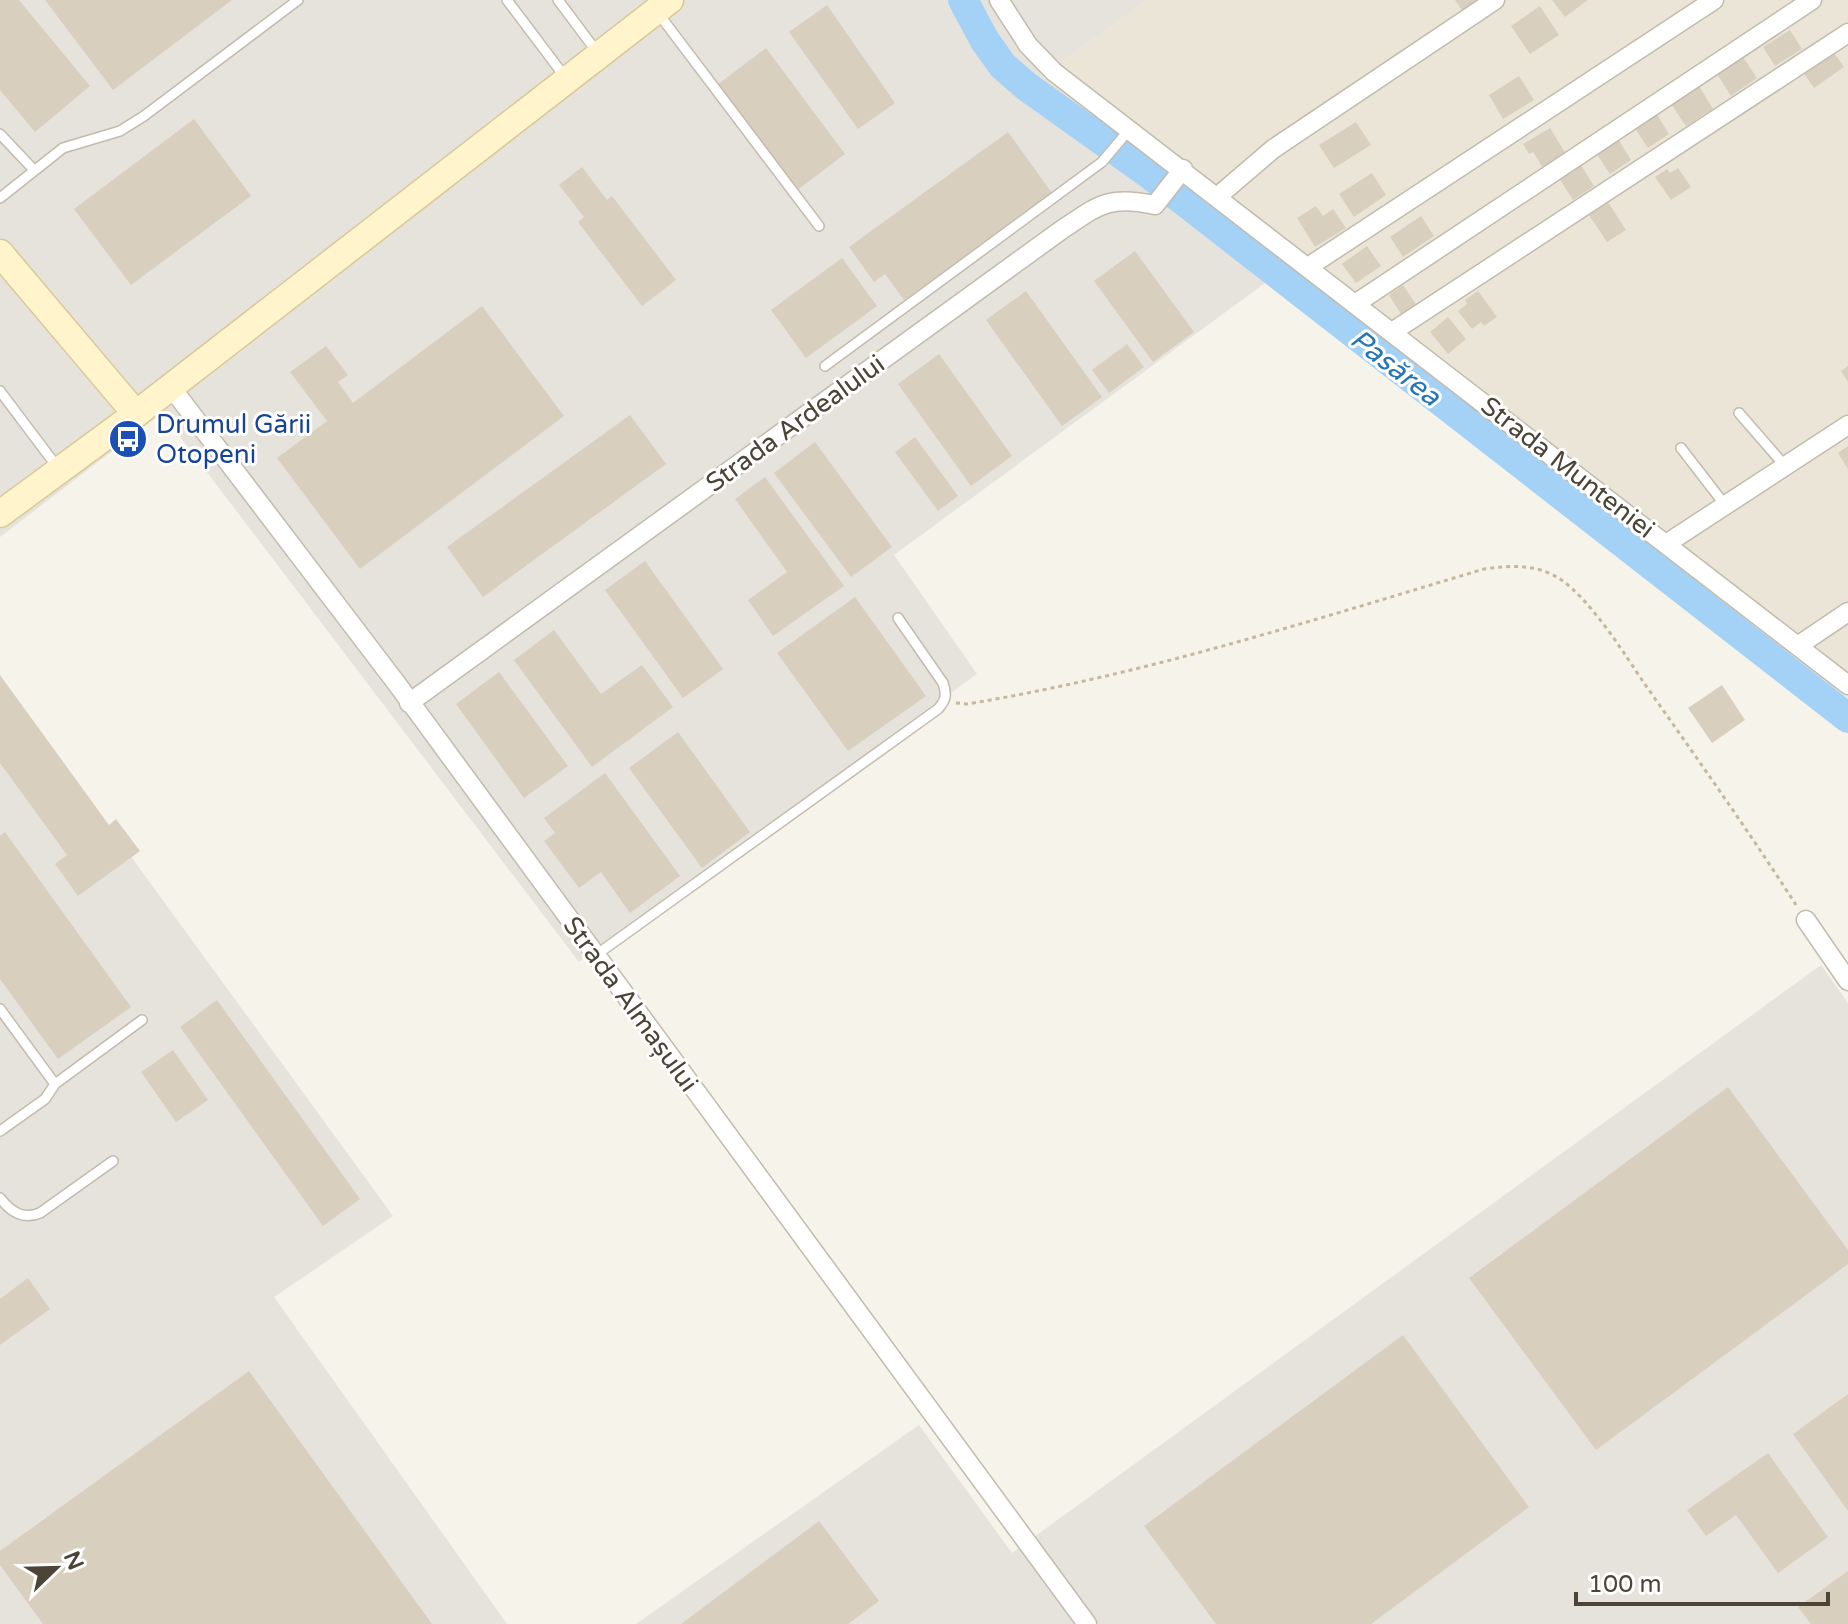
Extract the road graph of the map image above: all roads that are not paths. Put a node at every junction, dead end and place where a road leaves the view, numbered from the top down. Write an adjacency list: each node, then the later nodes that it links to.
1 (298, 0): 16 (lane)
2 (507, 0): 12 (lane)
3 (558, 0): 11 (lane)
4 (999, 0): 15 (street, Strada Munteniei)
5 (1495, 0): 18 (street)
6 (1697, 0): 13 (street)
7 (1714, 0): 13 (street)
8 (1812, 0): 23 (street)
9 (663, 5): 11 (main road); 20 (lane)
10 (1848, 33): 24 (street)
11 (600, 55): 12 (main road)
12 (567, 80): 26 (main road)
13 (1538, 115): 22 (street)
14 (0, 134): 16 (lane)
15 (1125, 136): 17 (street, Strada Munteniei); 25 (lane)
16 (34, 170): 19 (lane)
17 (1179, 174): 18 (street, Strada Munteniei); 41 (street, Strada Ardealului)
18 (1217, 197): 22 (street, Strada Munteniei)
19 (0, 198)
20 (819, 226)
21 (0, 253): 29 (main road)
22 (1308, 267): 23 (street, Strada Munteniei)
23 (1355, 304): 24 (street, Strada Munteniei)
24 (1392, 332): 36 (street, Strada Munteniei)
25 (825, 366)
26 (171, 387): 29 (main road); 41 (street, Strada Almașului)
27 (0, 391): 33 (lane)
28 (1739, 413): 32 (lane)
29 (136, 414): 33 (main road)
30 (1848, 425): 32 (street)
31 (1681, 448): 34 (lane)
32 (1785, 466): 34 (street)
33 (60, 471): 35 (main road)
34 (1725, 505): 36 (street)
35 (0, 514)
36 (1666, 544): 39 (street, Strada Munteniei)
37 (1848, 612): 39 (street)
38 (898, 618): 43 (lane)
39 (1799, 645): 40 (street, Strada Munteniei)
40 (1848, 685)
41 (409, 703): 43 (street, Strada Almașului)
42 (1806, 920): 44 (street)
43 (596, 955): 51 (street, Strada Almașului)
44 (1848, 981)
45 (0, 1009): 47 (lane)
46 (142, 1020): 47 (lane)
47 (55, 1084): 48 (lane)
48 (0, 1131)
49 (113, 1161): 50 (lane)
50 (0, 1198)
51 (1087, 1624)

